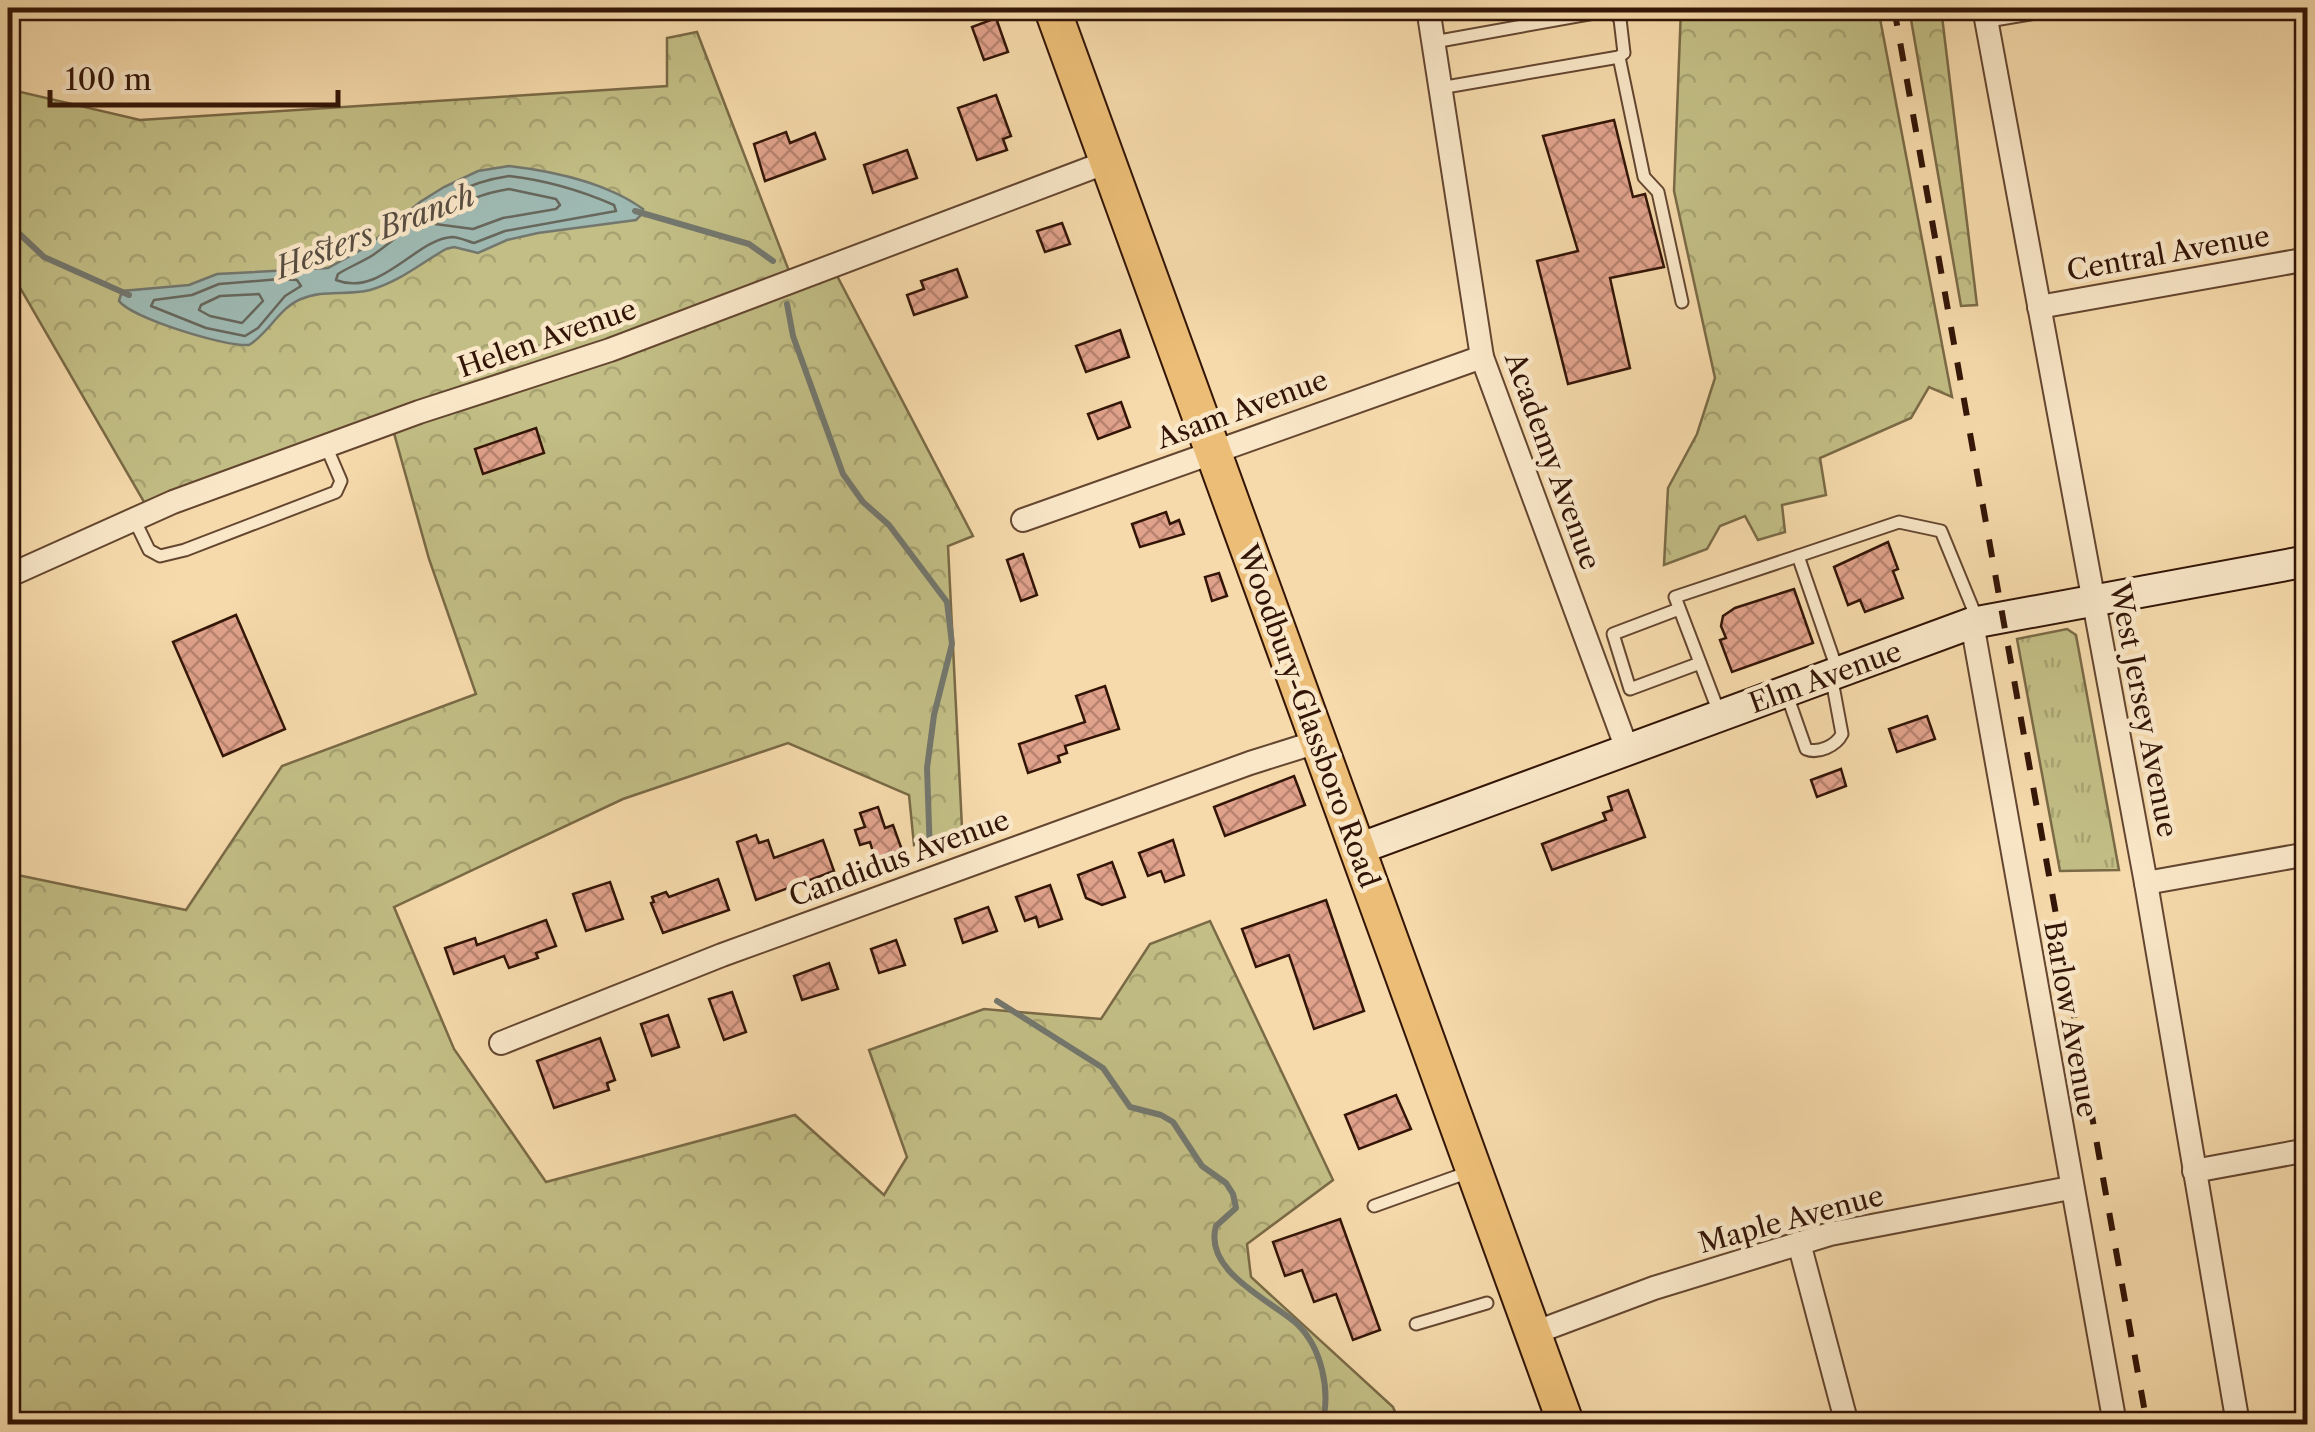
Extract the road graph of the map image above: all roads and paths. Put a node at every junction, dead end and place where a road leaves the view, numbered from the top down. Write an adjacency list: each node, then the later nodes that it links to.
1 (1052, 8): 8 (main road, Woodbury-Glassboro Road)
2 (1428, 8): 5 (street, Academy Avenue)
3 (2034, 8): 4 (street)
4 (1985, 12): 11 (street, West Jersey Avenue)
5 (1433, 42): 6 (lane); 7 (street, Academy Avenue)
6 (1620, 57): 7 (lane); 10 (lane)
7 (1440, 88): 12 (street, Academy Avenue)
8 (1107, 162): 13 (street, Helen Avenue); 14 (main road, Woodbury-Glassboro Road)
9 (2308, 259): 11 (street, Central Avenue)
10 (1682, 302)
11 (2039, 307): 20 (street, West Jersey Avenue)
12 (1482, 357): 14 (street, Asam Avenue); 28 (street, Academy Avenue)
13 (326, 446): 15 (street, Helen Avenue); 15 (lane)
14 (1212, 451): 16 (street, Asam Avenue); 27 (main road, Woodbury-Glassboro Road)
15 (134, 519): 19 (street, Helen Avenue)
16 (1023, 520)
17 (1798, 556): 21 (lane); 22 (lane); 24 (lane)
18 (2308, 561): 20 (main road, Elm Avenue)
19 (8, 576)
20 (2092, 599): 22 (main road, Elm Avenue); 31 (street, West Jersey Avenue)
21 (1679, 609): 23 (lane); 23 (lane)
22 (1975, 623): 24 (main road, Elm Avenue); 36 (street, Barlow Avenue)
23 (1700, 663): 26 (lane)
24 (1835, 674): 25 (main road, Elm Avenue); 25 (lane)
25 (1786, 692): 26 (main road, Elm Avenue)
26 (1720, 716): 28 (main road, Elm Avenue)
27 (1320, 741): 29 (main road, Woodbury-Glassboro Road); 32 (street, Candidus Avenue)
28 (1627, 749): 29 (main road, Elm Avenue)
29 (1358, 849): 35 (main road, Woodbury-Glassboro Road)
30 (2308, 854): 31 (street)
31 (2146, 883): 34 (street, West Jersey Avenue)
32 (501, 1043)
33 (2308, 1150): 34 (street)
34 (2194, 1170): 45 (street, West Jersey Avenue)
35 (1456, 1177): 37 (lane); 41 (main road, Woodbury-Glassboro Road)
36 (2070, 1188): 38 (street, Maple Avenue); 44 (street, Barlow Avenue)
37 (1374, 1206)
38 (1800, 1243): 41 (street, Maple Avenue); 43 (street)
39 (1487, 1302): 40 (lane)
40 (1416, 1324)
41 (1534, 1333): 42 (main road, Woodbury-Glassboro Road)
42 (1566, 1424)
43 (1848, 1424)
44 (2115, 1424)
45 (2238, 1424)

